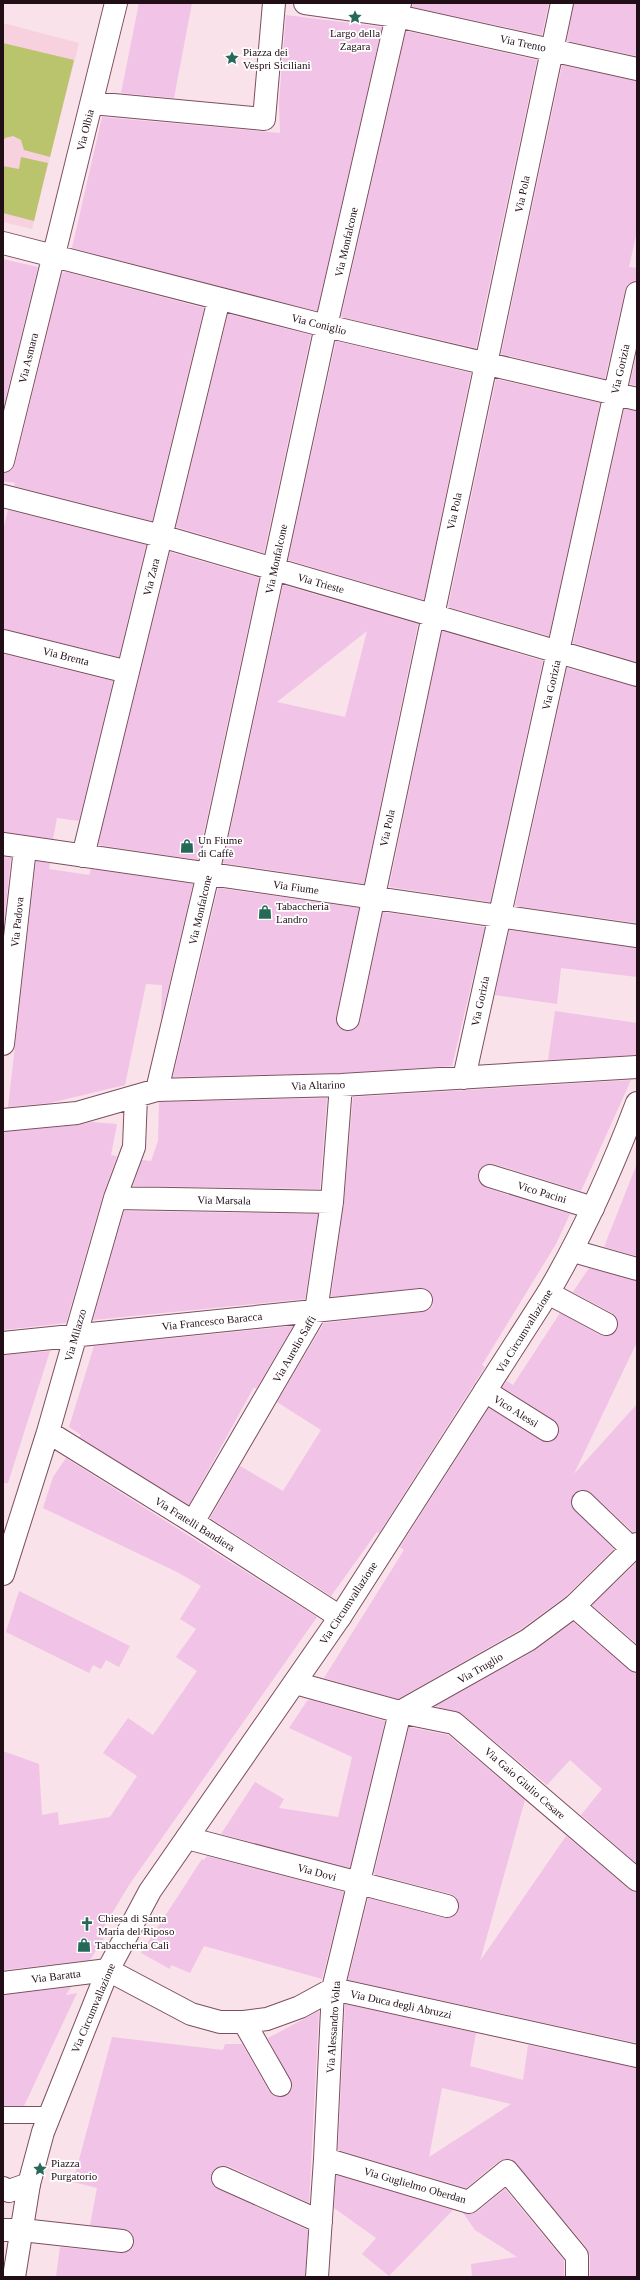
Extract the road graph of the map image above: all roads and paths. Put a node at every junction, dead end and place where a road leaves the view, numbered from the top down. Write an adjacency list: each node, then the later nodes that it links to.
1 (116, 3): 8 (street, Via Olbia)
2 (274, 3): 8 (street)
3 (305, 3): 5 (street, Via Trento)
4 (562, 3): 6 (street, Via Pola)
5 (400, 16): 6 (street, Via Trento); 13 (street, Via Monfalcone)
6 (553, 50): 7 (street, Via Trento); 14 (street, Via Pola)
7 (637, 69)
8 (92, 102): 10 (street, Via Olbia)
9 (3, 243): 10 (street, Via Coniglio)
10 (54, 256): 12 (street, Via Coniglio); 17 (street, Via Asmara)
11 (637, 293): 15 (street, Via Gorizia)
12 (219, 299): 13 (street, Via Coniglio); 20 (street, Via Zara)
13 (326, 326): 14 (street, Via Coniglio); 21 (street, Via Monfalcone)
14 (486, 364): 15 (street, Via Coniglio); 22 (street, Via Pola)
15 (614, 394): 16 (street, Via Coniglio); 24 (street, Via Gorizia)
16 (637, 400)
17 (8, 417): 18 (street, Via Asmara)
18 (3, 460)
19 (3, 496): 20 (street, Via Trieste)
20 (161, 536): 21 (street, Via Trieste); 25 (street, Via Zara)
21 (274, 569): 22 (street, Via Trieste); 30 (street, Via Monfalcone)
22 (432, 616): 24 (street, Via Trieste); 31 (street, Via Pola)
23 (3, 641): 25 (street, Via Brenta)
24 (558, 652): 26 (street, Via Trieste); 32 (street, Via Gorizia)
25 (128, 672): 29 (street, Via Zara)
26 (637, 675)
27 (3, 844): 28 (street, Via Fiume)
28 (25, 848): 29 (street, Via Fiume); 35 (street, Via Padova)
29 (83, 856): 30 (street, Via Fiume)
30 (208, 874): 31 (street, Via Fiume); 39 (street, Via Monfalcone)
31 (372, 898): 32 (street, Via Fiume); 34 (street, Via Pola)
32 (498, 916): 33 (street, Via Fiume); 37 (street, Via Gorizia)
33 (637, 936)
34 (348, 1019)
35 (3, 1044)
36 (637, 1067): 37 (street, Via Altarino)
37 (464, 1078): 38 (street, Via Altarino)
38 (341, 1085): 39 (street, Via Altarino); 45 (street, Via Aurelio Saffi)
39 (157, 1090): 40 (street, Via Altarino)
40 (136, 1096): 42 (street, Via Altarino); 44 (street, Via Milazzo)
41 (637, 1103): 46 (street, Via Circumvallazione)
42 (3, 1120)
43 (490, 1176): 46 (street, Vico Pacini)
44 (115, 1198): 45 (street, Via Marsala); 53 (street, Via Milazzo)
45 (332, 1202): 51 (street, Via Aurelio Saffi)
46 (594, 1208): 47 (street, Via Circumvallazione)
47 (573, 1251): 48 (street); 49 (street, Via Circumvallazione)
48 (637, 1269)
49 (548, 1293): 52 (street); 55 (street, Via Circumvallazione)
50 (421, 1300): 51 (street, Via Francesco Baracca)
51 (316, 1311): 53 (street, Via Francesco Baracca); 59 (street, Via Aurelio Saffi)
52 (606, 1324)
53 (75, 1335): 54 (street, Via Francesco Baracca); 57 (street, Via Milazzo)
54 (3, 1343)
55 (485, 1391): 56 (street, Vico Alessi); 63 (street, Via Circumvallazione)
56 (547, 1430)
57 (48, 1432): 59 (street, Via Fratelli Bandiera); 61 (street, Via Milazzo)
58 (583, 1502): 60 (street)
59 (193, 1522): 63 (street, Via Fratelli Bandiera)
60 (635, 1546): 62 (street, Via Truglio)
61 (3, 1574)
62 (574, 1606): 64 (street); 66 (street, Via Truglio)
63 (340, 1617): 65 (street, Via Circumvallazione)
64 (637, 1661)
65 (294, 1683): 66 (street); 67 (street, Via Circumvallazione)
66 (400, 1712): 68 (street, Via Gaio Giulio Cesare); 69 (street, Via Alessandro Volta)
67 (186, 1838): 69 (street, Via Dovi); 71 (street, Via Circumvallazione)
68 (637, 1880)
69 (357, 1883): 70 (street, Via Dovi); 73 (street, Via Alessandro Volta)
70 (447, 1906)
71 (108, 1970): 72 (street, Via Baratta); 74 (street); 77 (street, Via Circumvallazione)
72 (3, 1983)
73 (333, 1989): 74 (street); 75 (street, Via Duca degli Abruzzi); 79 (street, Via Alessandro Volta)
74 (244, 2022): 76 (street)
75 (637, 2056)
76 (280, 2085)
77 (53, 2107): 78 (lane); 81 (street, Via Circumvallazione)
78 (3, 2115)
79 (325, 2159): 83 (street, Via Alessandro Volta); 88 (street, Via Guglielmo Oberdan)
80 (223, 2178): 83 (street)
81 (29, 2184): 82 (street); 84 (street, Via Circumvallazione)
82 (3, 2188)
83 (321, 2222): 87 (street, Via Alessandro Volta)
84 (15, 2236): 85 (street); 86 (street)
85 (122, 2241)
86 (14, 2277)
87 (317, 2277)
88 (578, 2277)

